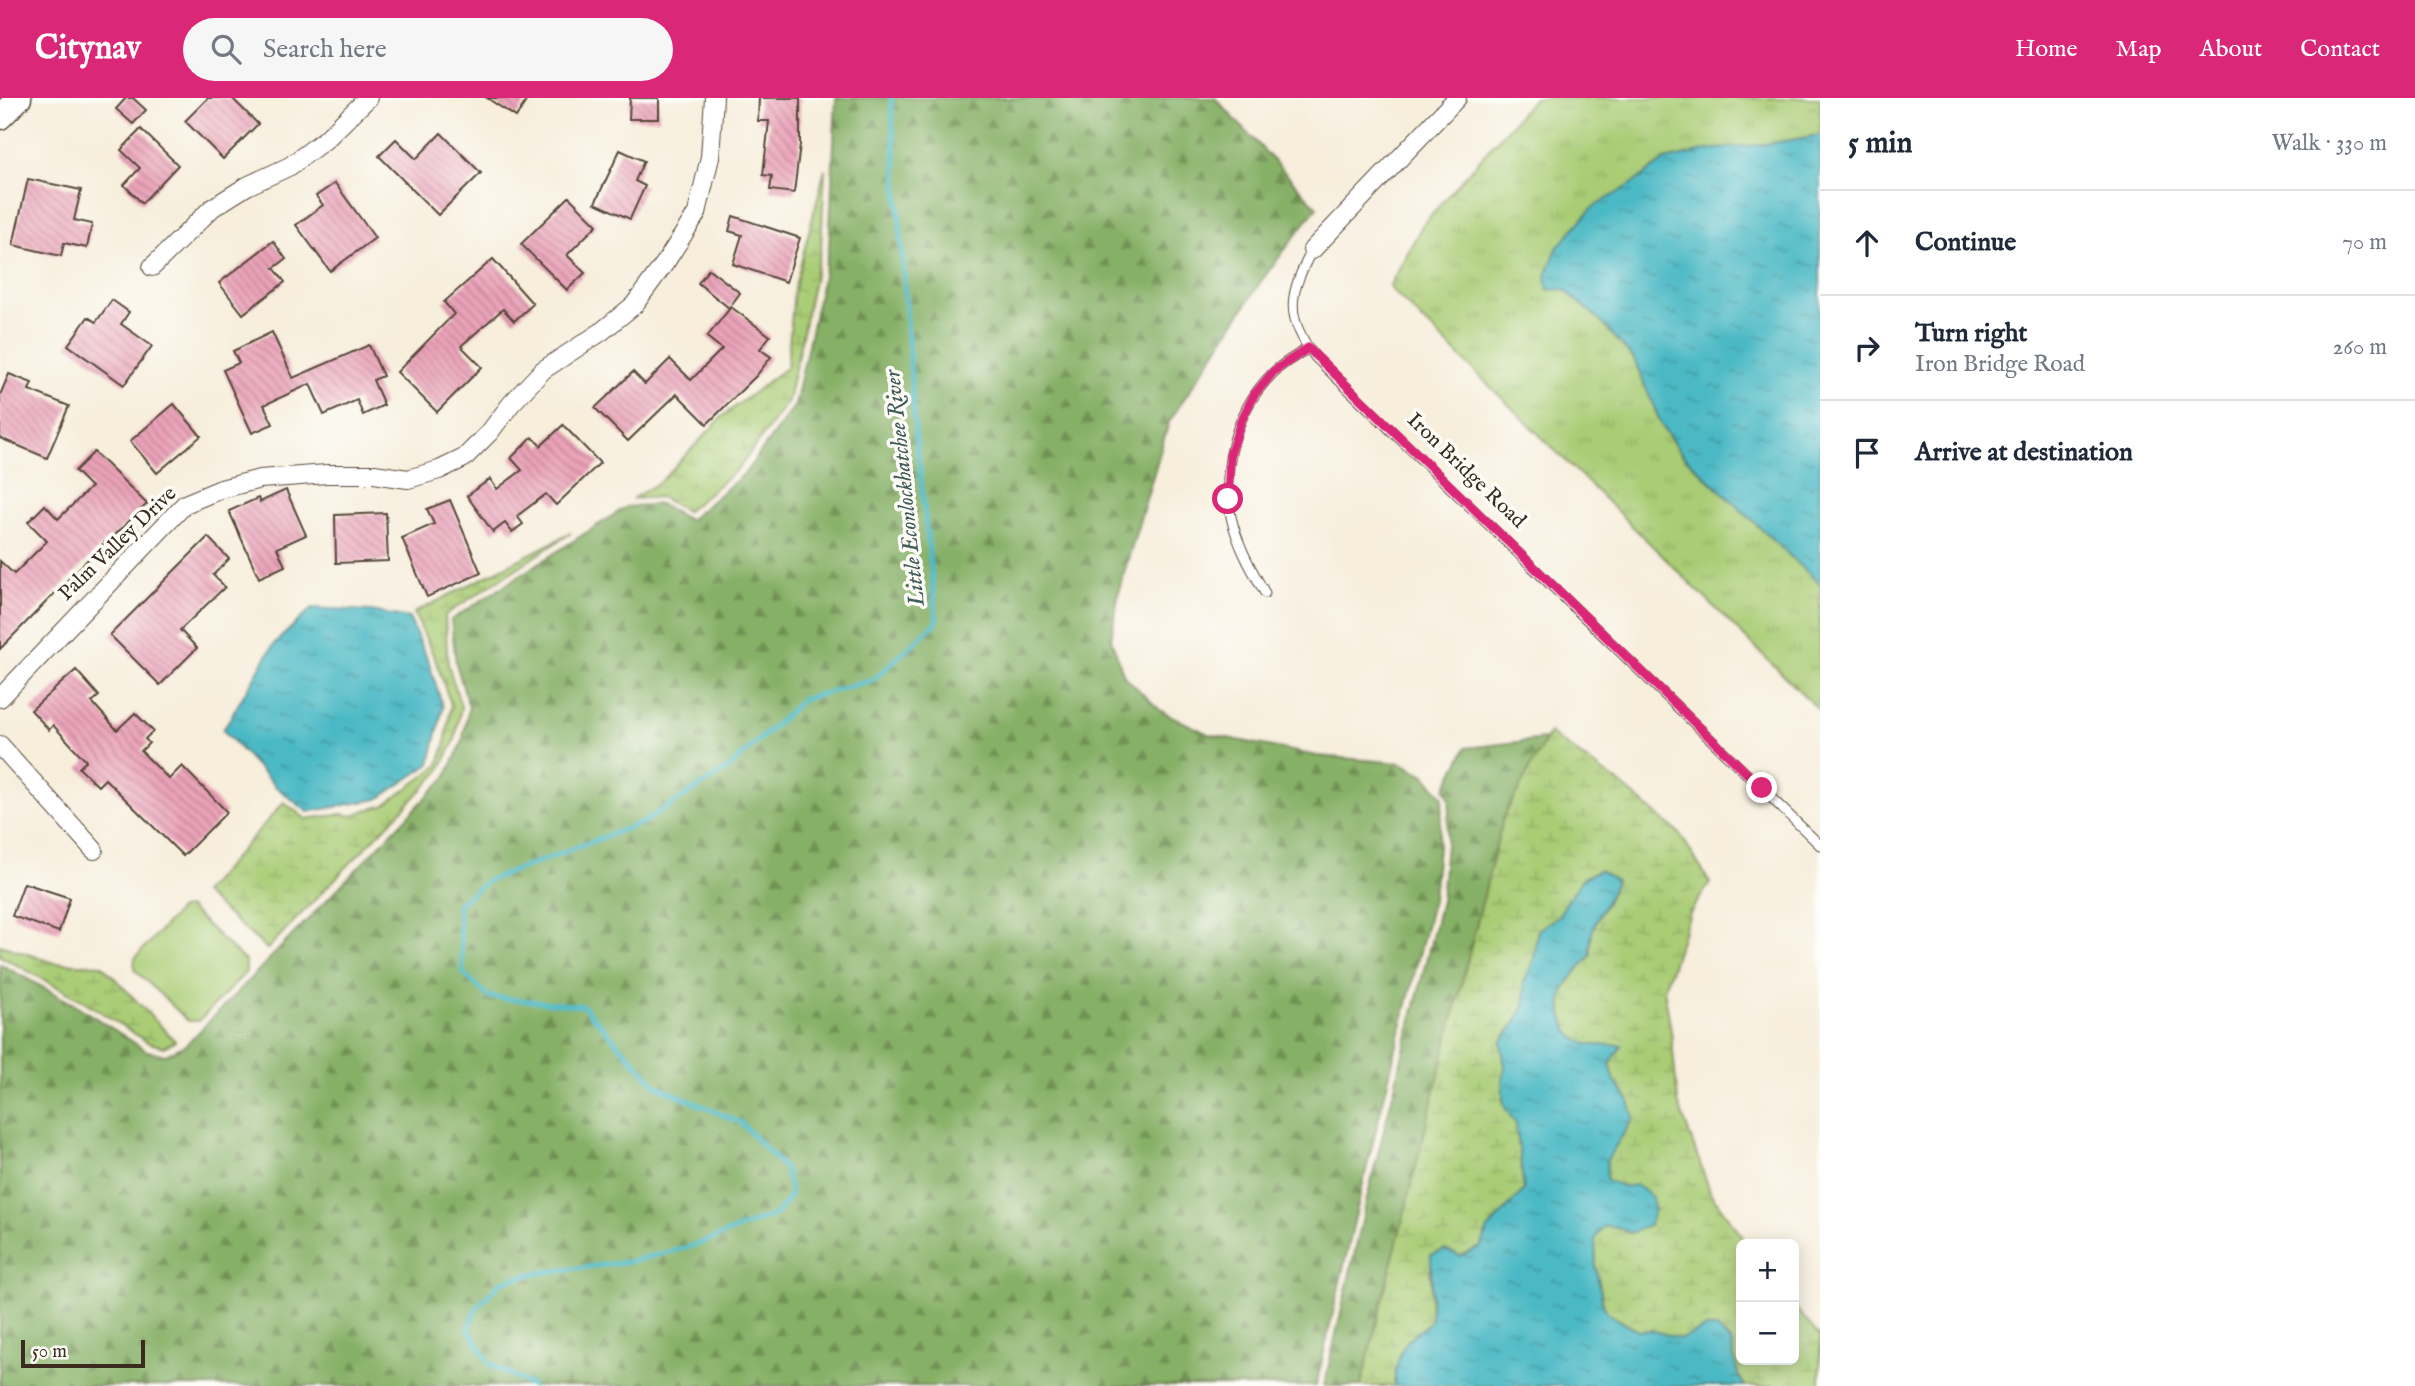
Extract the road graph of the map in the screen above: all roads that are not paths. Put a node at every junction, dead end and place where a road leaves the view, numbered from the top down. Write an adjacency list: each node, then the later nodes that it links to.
1 (19, 98): 5 (street)
2 (368, 98): 7 (street)
3 (714, 98): 10 (street, Palm Valley Drive)
4 (1457, 98): 6 (street, Iron Bridge Road)
5 (0, 117)
6 (1312, 250): 8 (lane, Iron Bridge Road)
7 (152, 267)
8 (1308, 348): 9 (lane); 12 (lane, Iron Bridge Road)
9 (1265, 593)
10 (0, 698)
11 (0, 745): 13 (street)
12 (1820, 845)
13 (94, 850)

